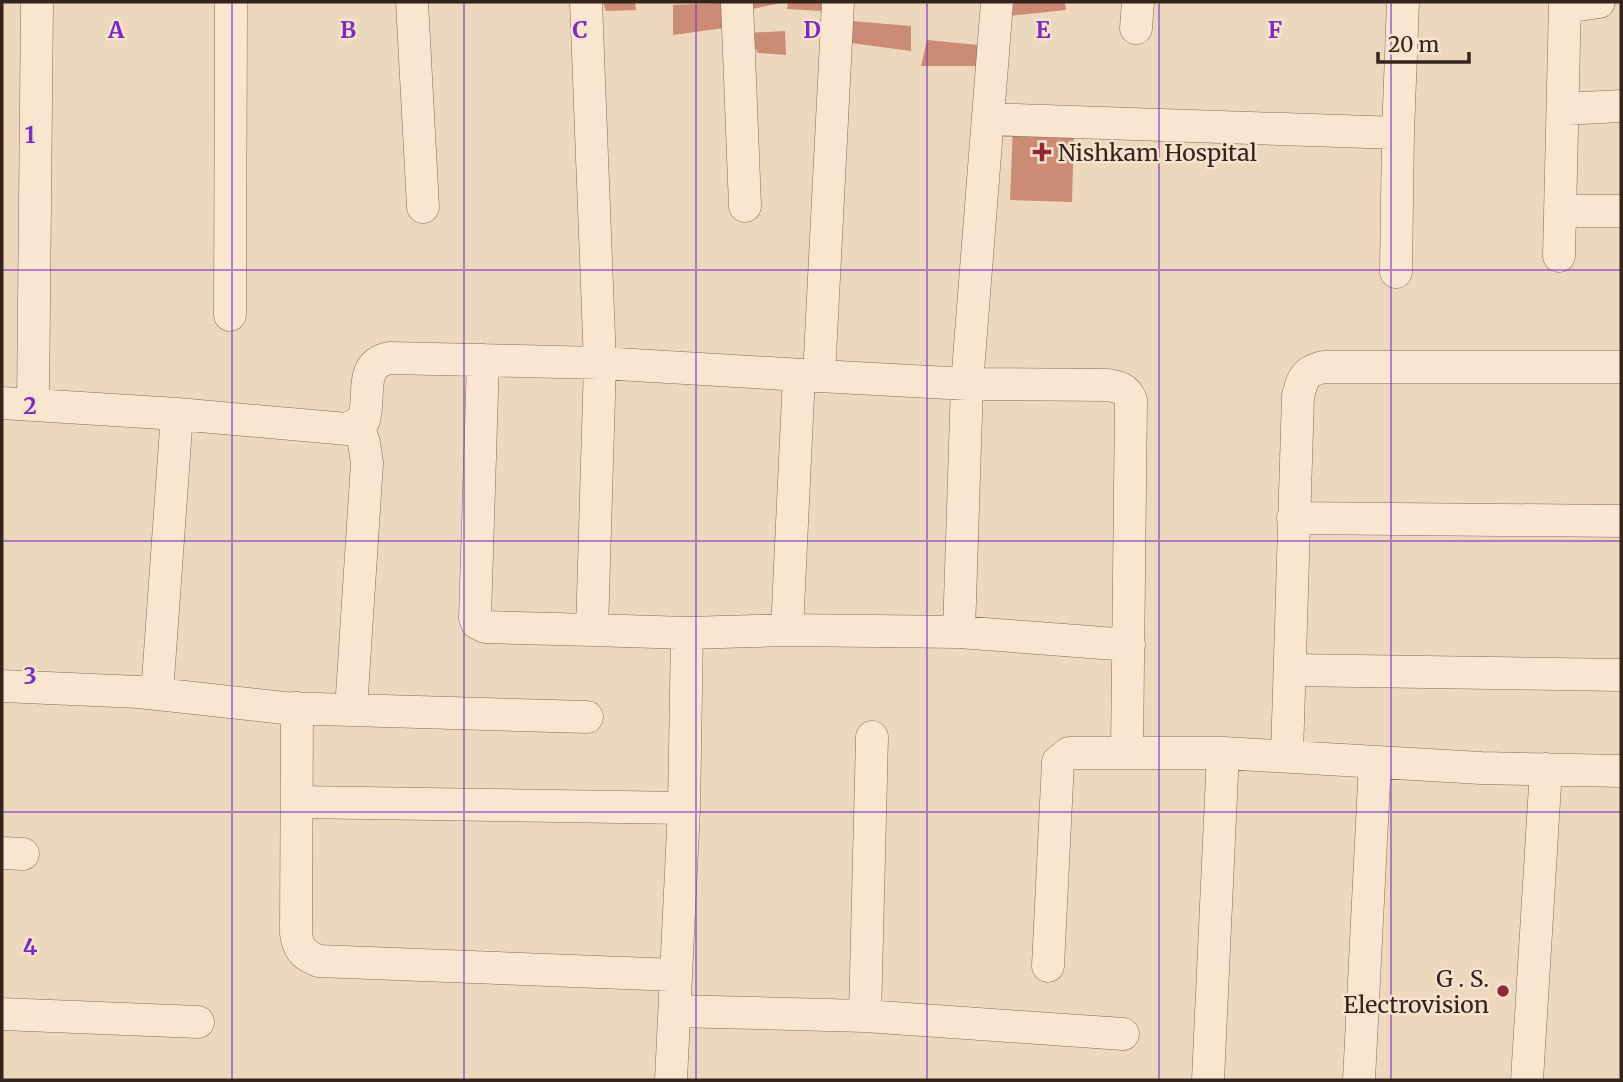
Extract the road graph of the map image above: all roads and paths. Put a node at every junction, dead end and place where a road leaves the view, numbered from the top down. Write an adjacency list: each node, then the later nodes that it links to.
1 (37, 2): 28 (street)
2 (231, 2): 21 (street)
3 (412, 2): 16 (street)
4 (586, 2): 23 (street)
5 (737, 2): 15 (street)
6 (838, 2): 25 (street)
7 (997, 2): 13 (street)
8 (1403, 2): 14 (street)
9 (1599, 2): 10 (street)
10 (1565, 5): 12 (street)
11 (1621, 106): 12 (street)
12 (1563, 109): 17 (street)
13 (988, 119): 14 (street); 26 (street)
14 (1398, 133): 20 (street)
15 (745, 206)
16 (423, 207)
17 (1560, 211): 18 (street); 19 (street)
18 (1621, 211)
19 (1559, 256)
20 (1396, 272)
21 (230, 315)
22 (483, 360): 23 (street); 30 (street); 33 (street)
23 (600, 363): 25 (street); 33 (street)
24 (1621, 367): 31 (street)
25 (809, 376): 26 (street); 34 (street)
26 (967, 384): 35 (street); 37 (street)
27 (2, 403): 28 (street)
28 (33, 405): 29 (street)
29 (177, 414): 30 (street); 41 (street)
30 (358, 425): 43 (street)
31 (1293, 518): 32 (street); 38 (street)
32 (1621, 521)
33 (592, 630): 36 (street)
34 (787, 630): 35 (street); 36 (street)
35 (959, 632): 37 (street)
36 (687, 633): 53 (street)
37 (1129, 645): 46 (street)
38 (1290, 670): 39 (street); 48 (street)
39 (1621, 675)
40 (2, 686): 41 (street)
41 (156, 694): 42 (street)
42 (297, 708): 43 (street); 52 (street)
43 (351, 710): 44 (street)
44 (587, 717)
45 (872, 737): 58 (street)
46 (1127, 753): 47 (street); 54 (street)
47 (1223, 753): 48 (street); 62 (street)
48 (1287, 755): 49 (street)
49 (1375, 762): 50 (street); 63 (street)
50 (1546, 769): 51 (street); 64 (street)
51 (1621, 771)
52 (297, 802): 53 (street); 55 (street)
53 (684, 808): 55 (street)
54 (1048, 966)
55 (676, 975): 56 (street)
56 (675, 1011): 58 (street); 61 (street)
57 (2, 1014): 59 (street)
58 (865, 1016): 60 (street)
59 (198, 1022)
60 (1123, 1034)
61 (671, 1080)
62 (1208, 1080)
63 (1359, 1080)
64 (1527, 1080)

